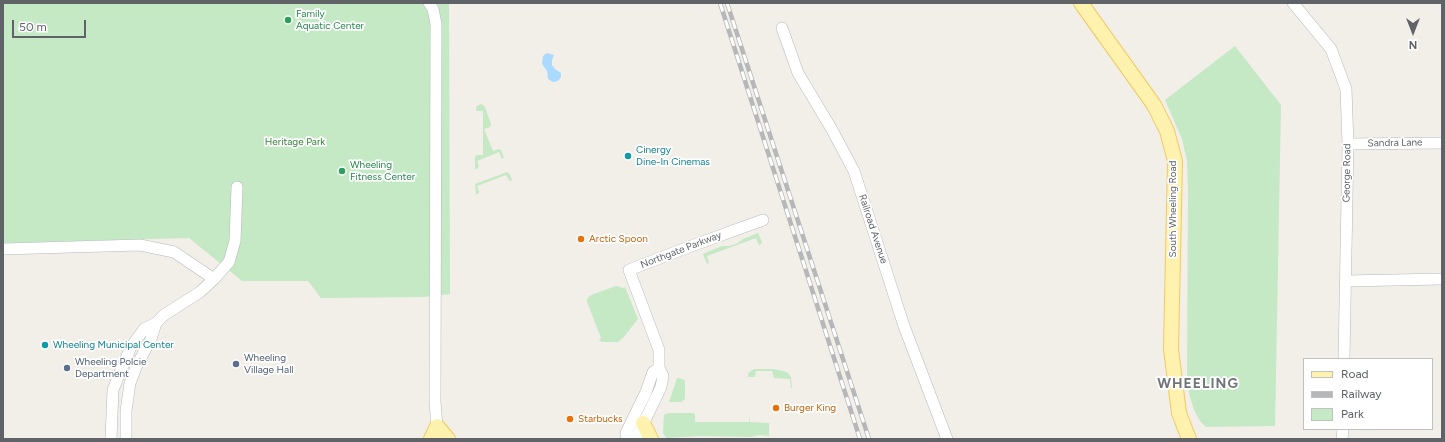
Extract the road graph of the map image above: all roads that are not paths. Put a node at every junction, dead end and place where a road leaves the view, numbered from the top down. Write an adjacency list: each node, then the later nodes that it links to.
1 (429, 3): 17 (street)
2 (1081, 3): 26 (main road, South Wheeling Road)
3 (1292, 3): 6 (street, George Road)
4 (782, 28): 25 (street, Railroad Avenue)
5 (1442, 143): 6 (street, Sandra Lane)
6 (1348, 144): 12 (street, George Road)
7 (237, 187): 11 (street)
8 (764, 220): 15 (street, Northgate Parkway)
9 (3, 249): 11 (street)
10 (1442, 278): 12 (street)
11 (214, 280): 13 (street)
12 (1346, 281): 14 (street, George Road)
13 (156, 323): 18 (street); 19 (street)
14 (1344, 358)
15 (659, 368): 16 (street, Northgate Parkway); 22 (street)
16 (643, 423): 23 (street, Northgate Parkway); 24 (main road)
17 (437, 426): 20 (main road); 21 (main road)
18 (111, 439)
19 (126, 439)
20 (431, 439)
21 (448, 439)
22 (627, 439)
23 (633, 439)
24 (651, 439)
25 (947, 439)
26 (1189, 439)

